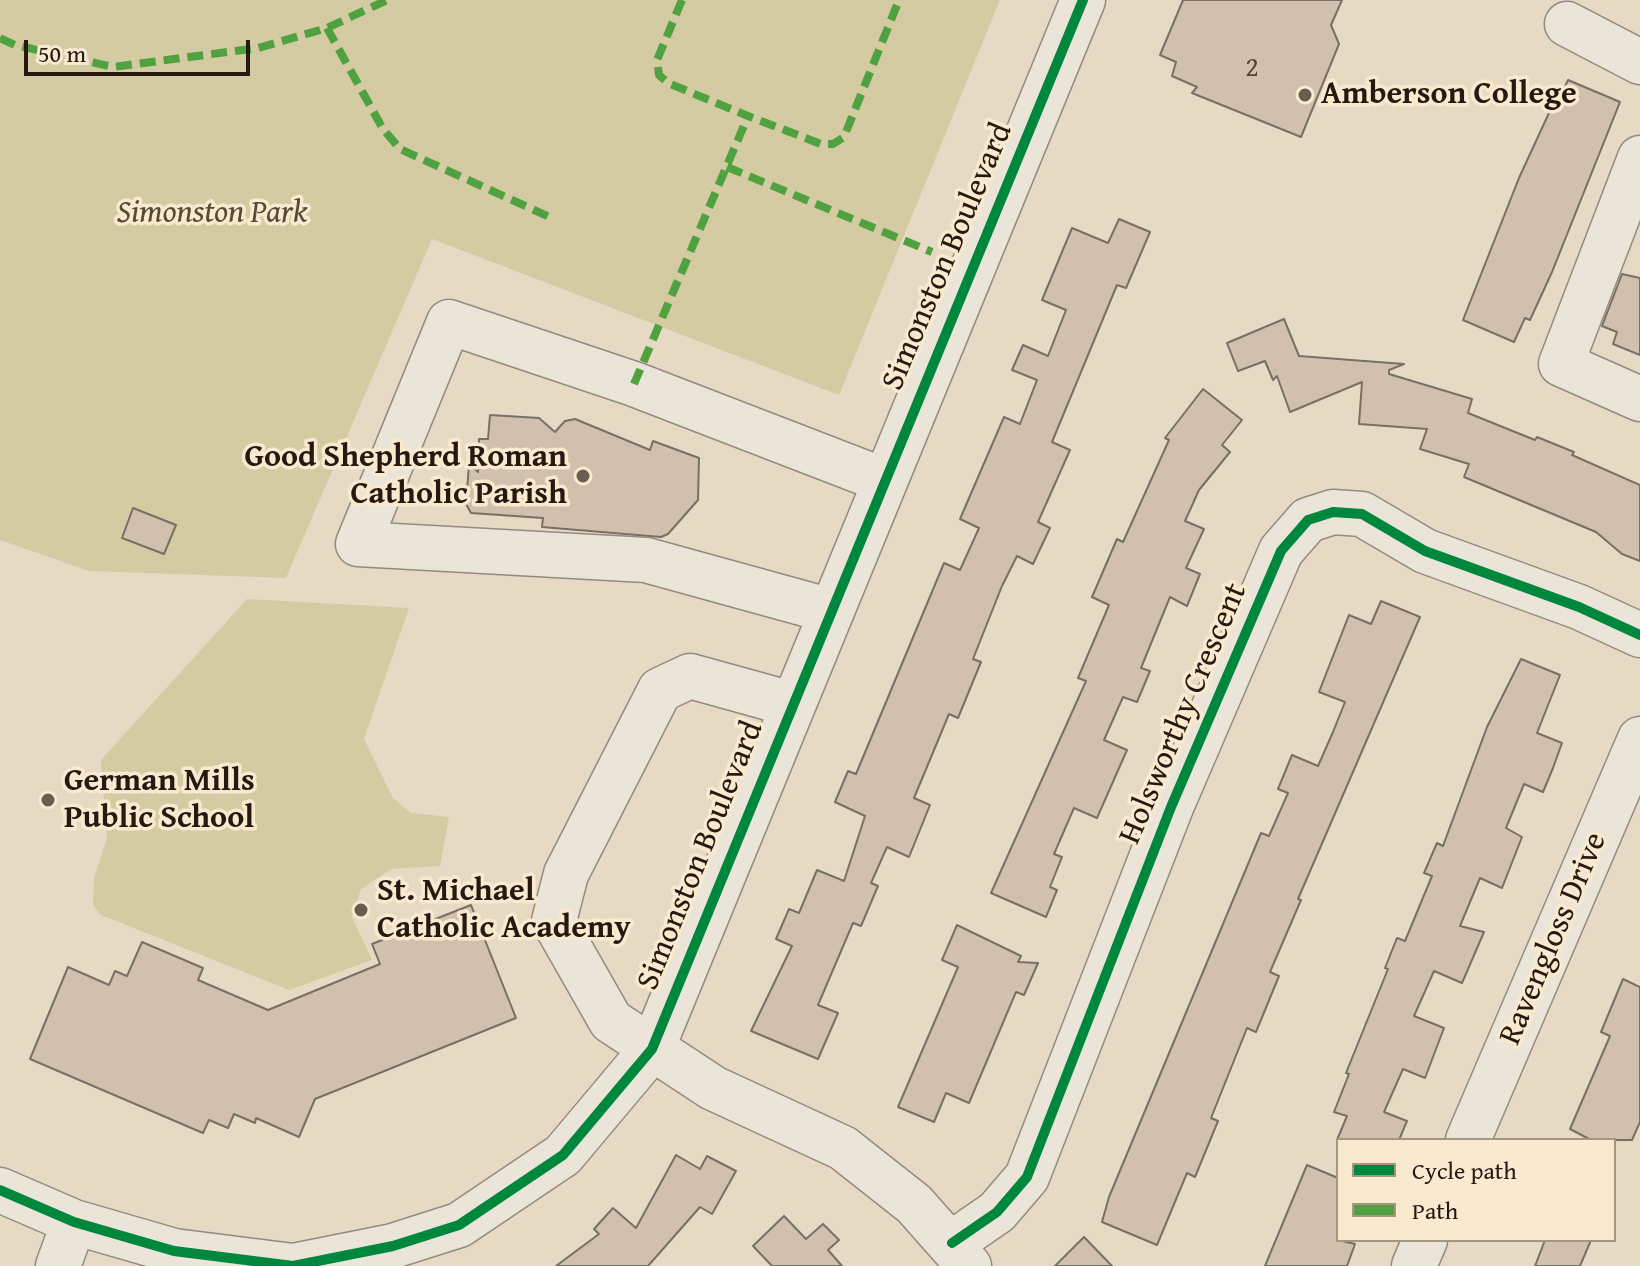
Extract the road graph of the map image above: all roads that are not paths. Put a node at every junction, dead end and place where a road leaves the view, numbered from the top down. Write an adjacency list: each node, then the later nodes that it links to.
1 (1083, 0): 6 (street, Simonston Boulevard)
2 (1567, 24): 3 (street)
3 (1640, 62)
4 (1640, 158): 5 (street)
5 (1640, 399)
6 (883, 480): 7 (street, Simonston Boulevard); 7 (street)
7 (831, 611): 9 (street, Simonston Boulevard)
8 (1640, 635): 16 (street, Holsworthy Crescent)
9 (791, 704): 11 (street, Simonston Boulevard); 11 (street)
10 (1640, 739): 12 (street, Ravengloss Drive)
11 (652, 1049): 16 (street); 17 (street, Simonston Boulevard)
12 (1469, 1138)
13 (0, 1190): 14 (street, Simonston Boulevard)
14 (74, 1222): 17 (street, Simonston Boulevard); 18 (street)
15 (1424, 1242): 19 (street)
16 (960, 1255)
17 (396, 1256)
18 (58, 1266)
19 (1414, 1266)

